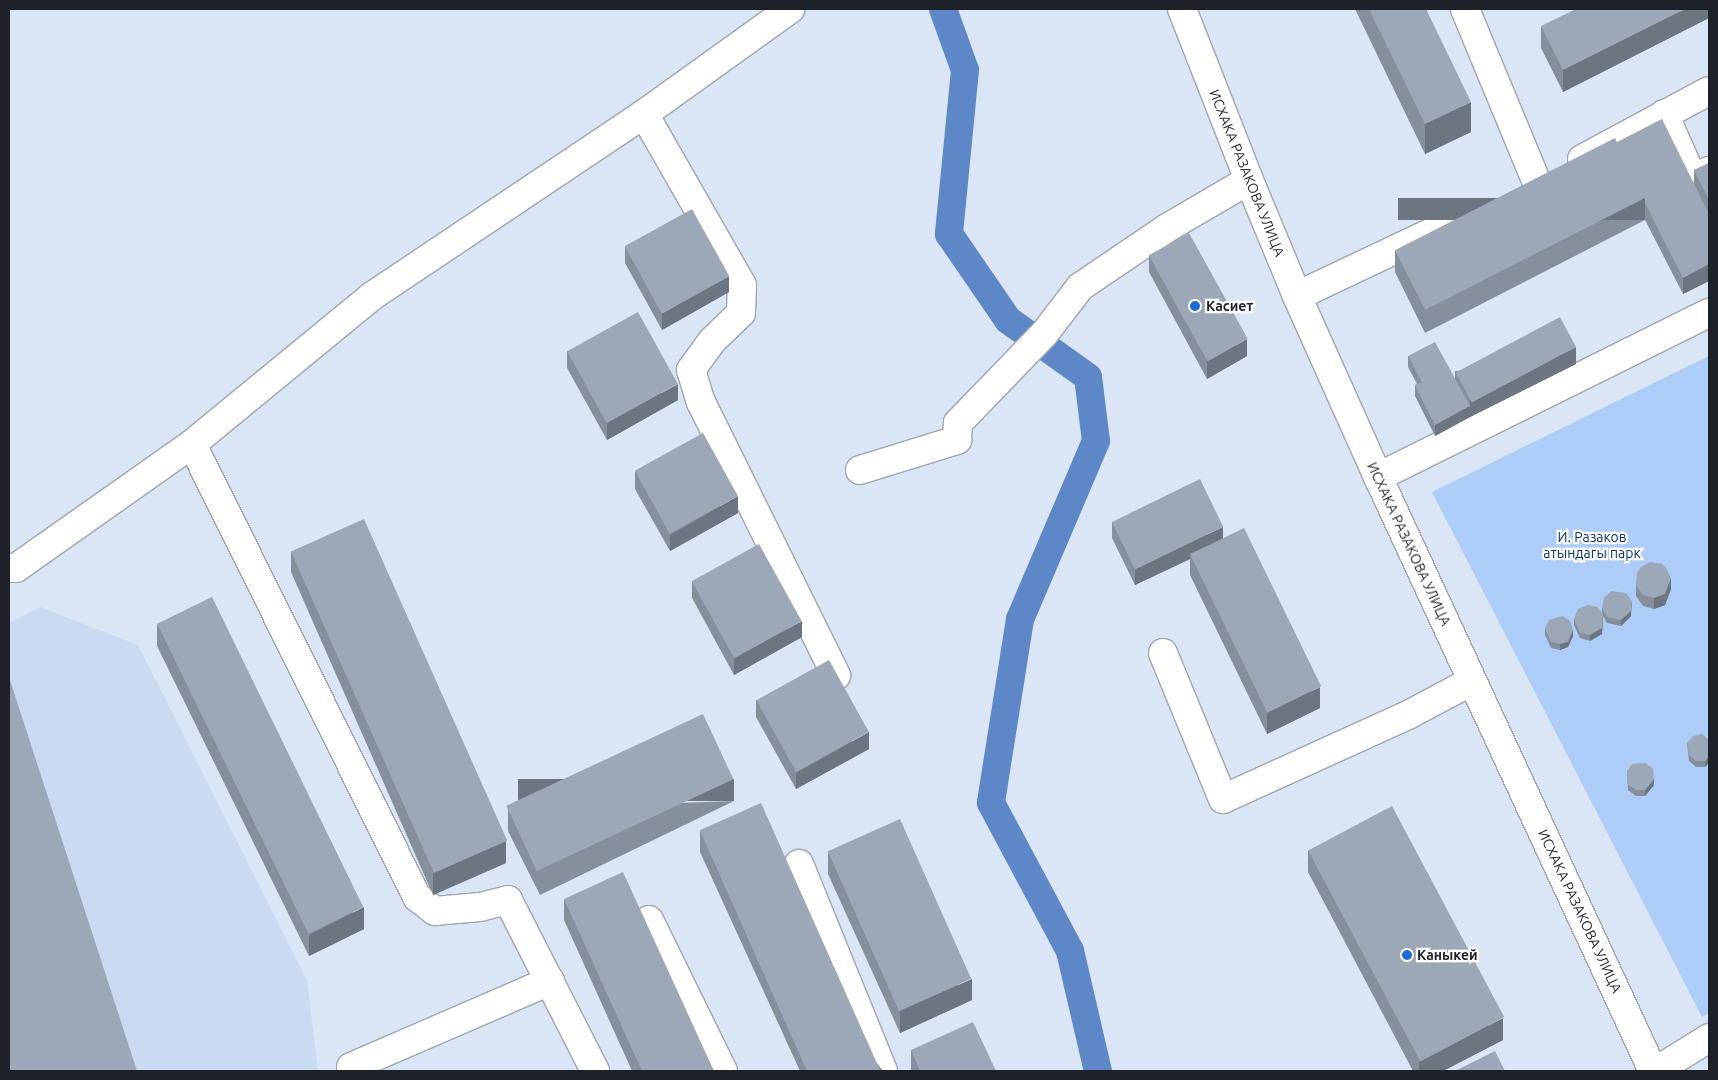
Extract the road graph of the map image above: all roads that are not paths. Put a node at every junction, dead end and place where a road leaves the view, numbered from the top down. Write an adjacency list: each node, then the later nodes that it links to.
1 (790, 9): 5 (street)
2 (1182, 9): 8 (street, ИСХАКА РАЗАКОВА УЛИЦА)
3 (1465, 9): 9 (street)
4 (1709, 91): 6 (street)
5 (644, 114): 14 (street); 19 (street)
6 (1664, 114): 7 (street); 9 (street)
7 (1709, 171)
8 (1249, 180): 12 (street, ИСХАКА РАЗАКОВА УЛИЦА); 15 (street)
9 (1537, 183): 10 (street)
10 (1510, 196)
11 (1466, 216): 12 (street)
12 (1297, 296): 16 (street, ИСХАКА РАЗАКОВА УЛИЦА)
13 (1709, 313): 16 (street)
14 (192, 444): 17 (street); 23 (street)
15 (860, 470)
16 (1378, 477): 20 (street, ИСХАКА РАЗАКОВА УЛИЦА)
17 (9, 568)
18 (1163, 653): 20 (street)
19 (836, 675)
20 (1472, 681): 29 (street, ИСХАКА РАЗАКОВА УЛИЦА)
21 (799, 864): 28 (street)
22 (649, 920): 27 (street)
23 (550, 981): 25 (street); 26 (street)
24 (1709, 1038): 29 (street)
25 (352, 1067)
26 (595, 1071)
27 (723, 1071)
28 (883, 1071)
29 (1655, 1071)

